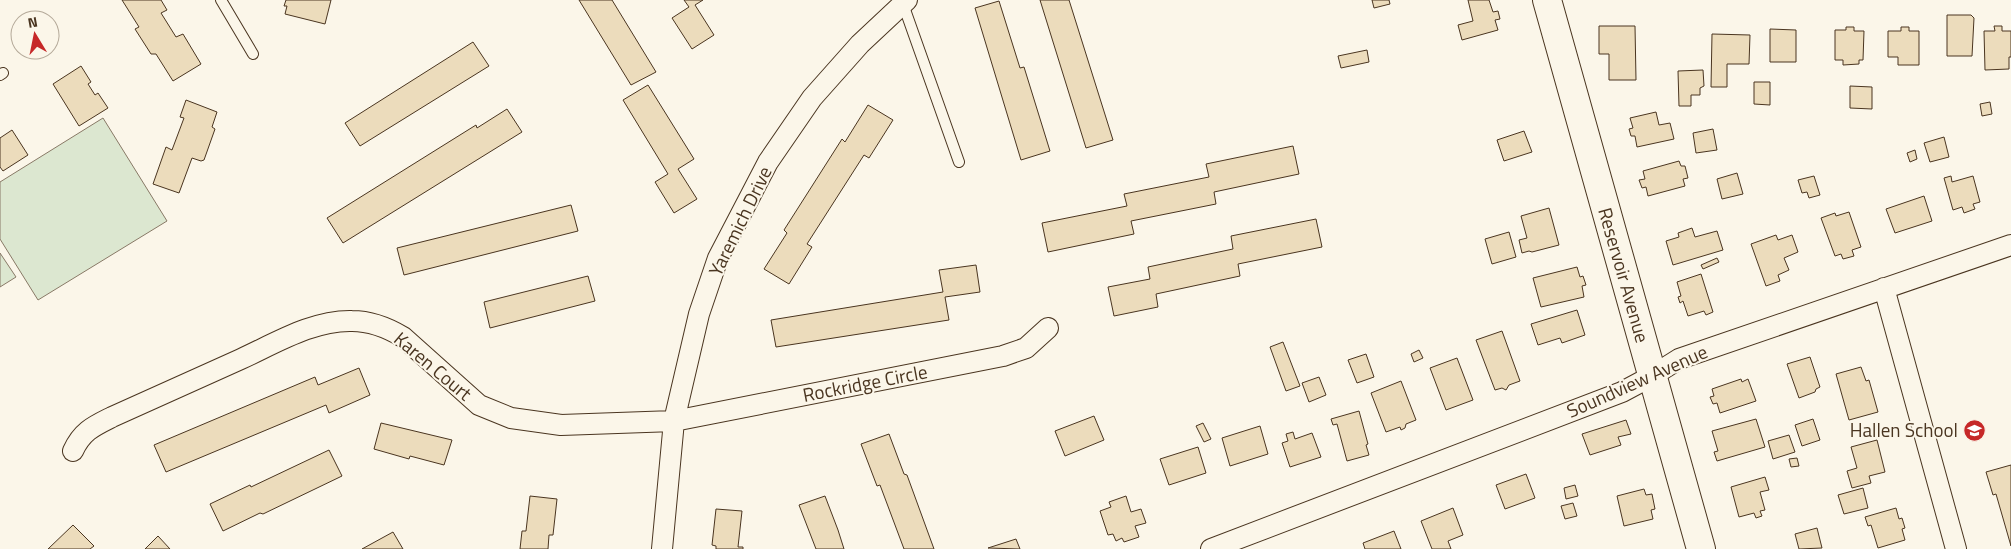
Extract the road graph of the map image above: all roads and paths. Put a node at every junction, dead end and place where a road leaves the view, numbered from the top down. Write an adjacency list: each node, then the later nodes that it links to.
1 (221, 0): 4 (lane)
2 (1547, 0): 9 (main road, Reservoir Avenue)
3 (905, 2): 5 (lane); 10 (street, Yaremich Drive)
4 (253, 54)
5 (959, 162)
6 (2011, 245): 7 (street, Soundview Avenue)
7 (1884, 288): 9 (street, Soundview Avenue); 15 (street)
8 (1048, 328): 10 (street, Rockridge Circle)
9 (1652, 376): 13 (street, Soundview Avenue); 14 (main road, Reservoir Avenue)
10 (674, 421): 11 (street, Karen Court); 12 (street, Yaremich Drive)
11 (74, 451)
12 (662, 549)
13 (1212, 549)
14 (1700, 549)
15 (1956, 549)

